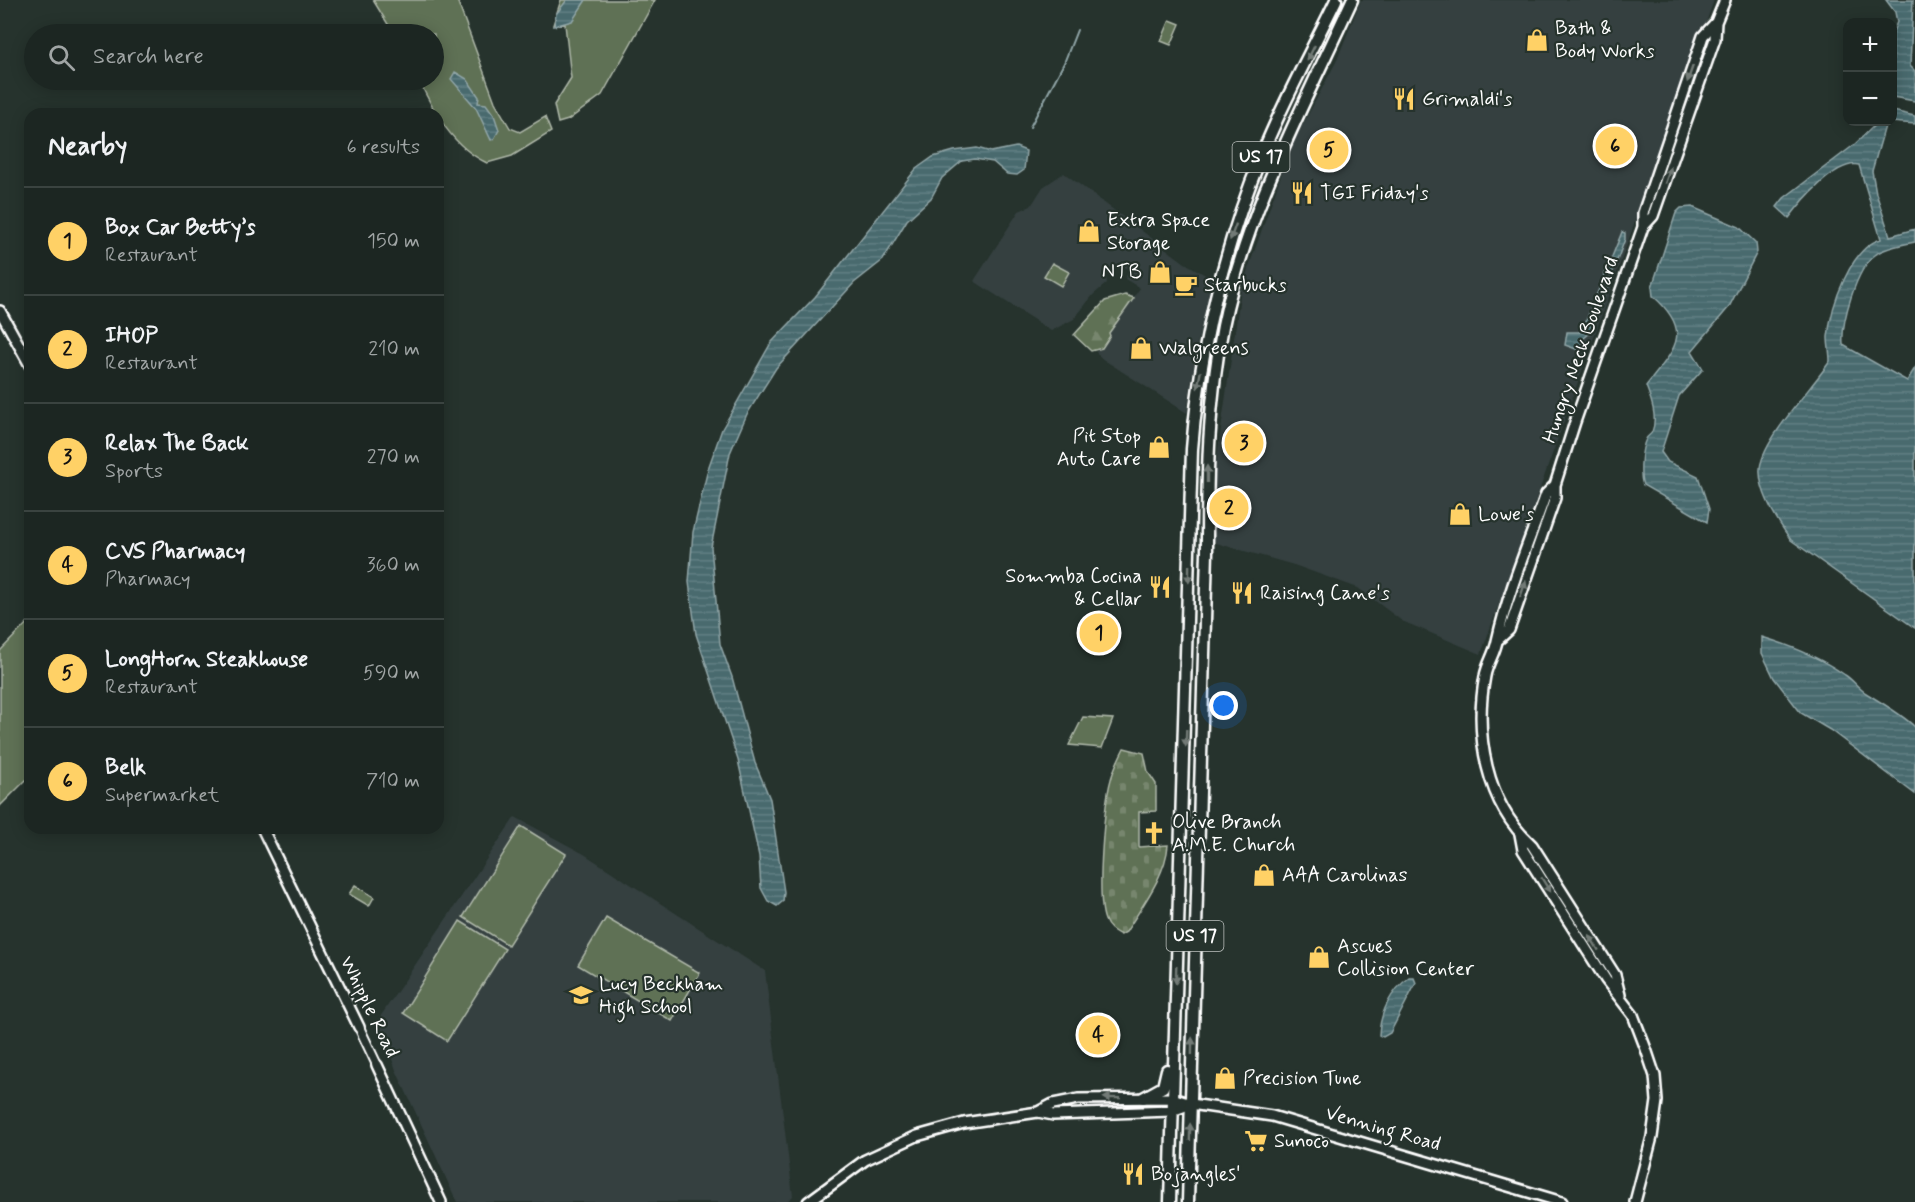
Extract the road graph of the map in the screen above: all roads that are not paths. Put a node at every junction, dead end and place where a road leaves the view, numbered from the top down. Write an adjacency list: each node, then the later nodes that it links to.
1 (1335, 0): 8 (highway, US 17, one-way to 8)
2 (1352, 0): 12 (highway, US 17, one-way to 2)
3 (1725, 0): 20 (main road, Hungry Neck Boulevard)
4 (0, 311): 5 (main road)
5 (24, 354)
6 (265, 834): 7 (main road, Whipple Road)
7 (359, 1027): 9 (street, Whipple Road)
8 (1174, 1046): 10 (highway); 11 (highway, US 17)
9 (377, 1065): 15 (main road, Whipple Road)
10 (1143, 1098): 11 (main road, Venning Road); 14 (main road, Venning Road, one-way to 14)
11 (1172, 1098): 12 (main road, Venning Road); 13 (highway, US 17)
12 (1191, 1104): 13 (main road); 18 (highway, US 17, one-way to 12); 19 (main road, Venning Road)
13 (1172, 1111): 14 (main road); 17 (highway, US 17)
14 (1038, 1112): 16 (main road)
15 (441, 1202)
16 (808, 1202)
17 (1170, 1202)
18 (1188, 1202)
19 (1562, 1202)
20 (1635, 1202)

